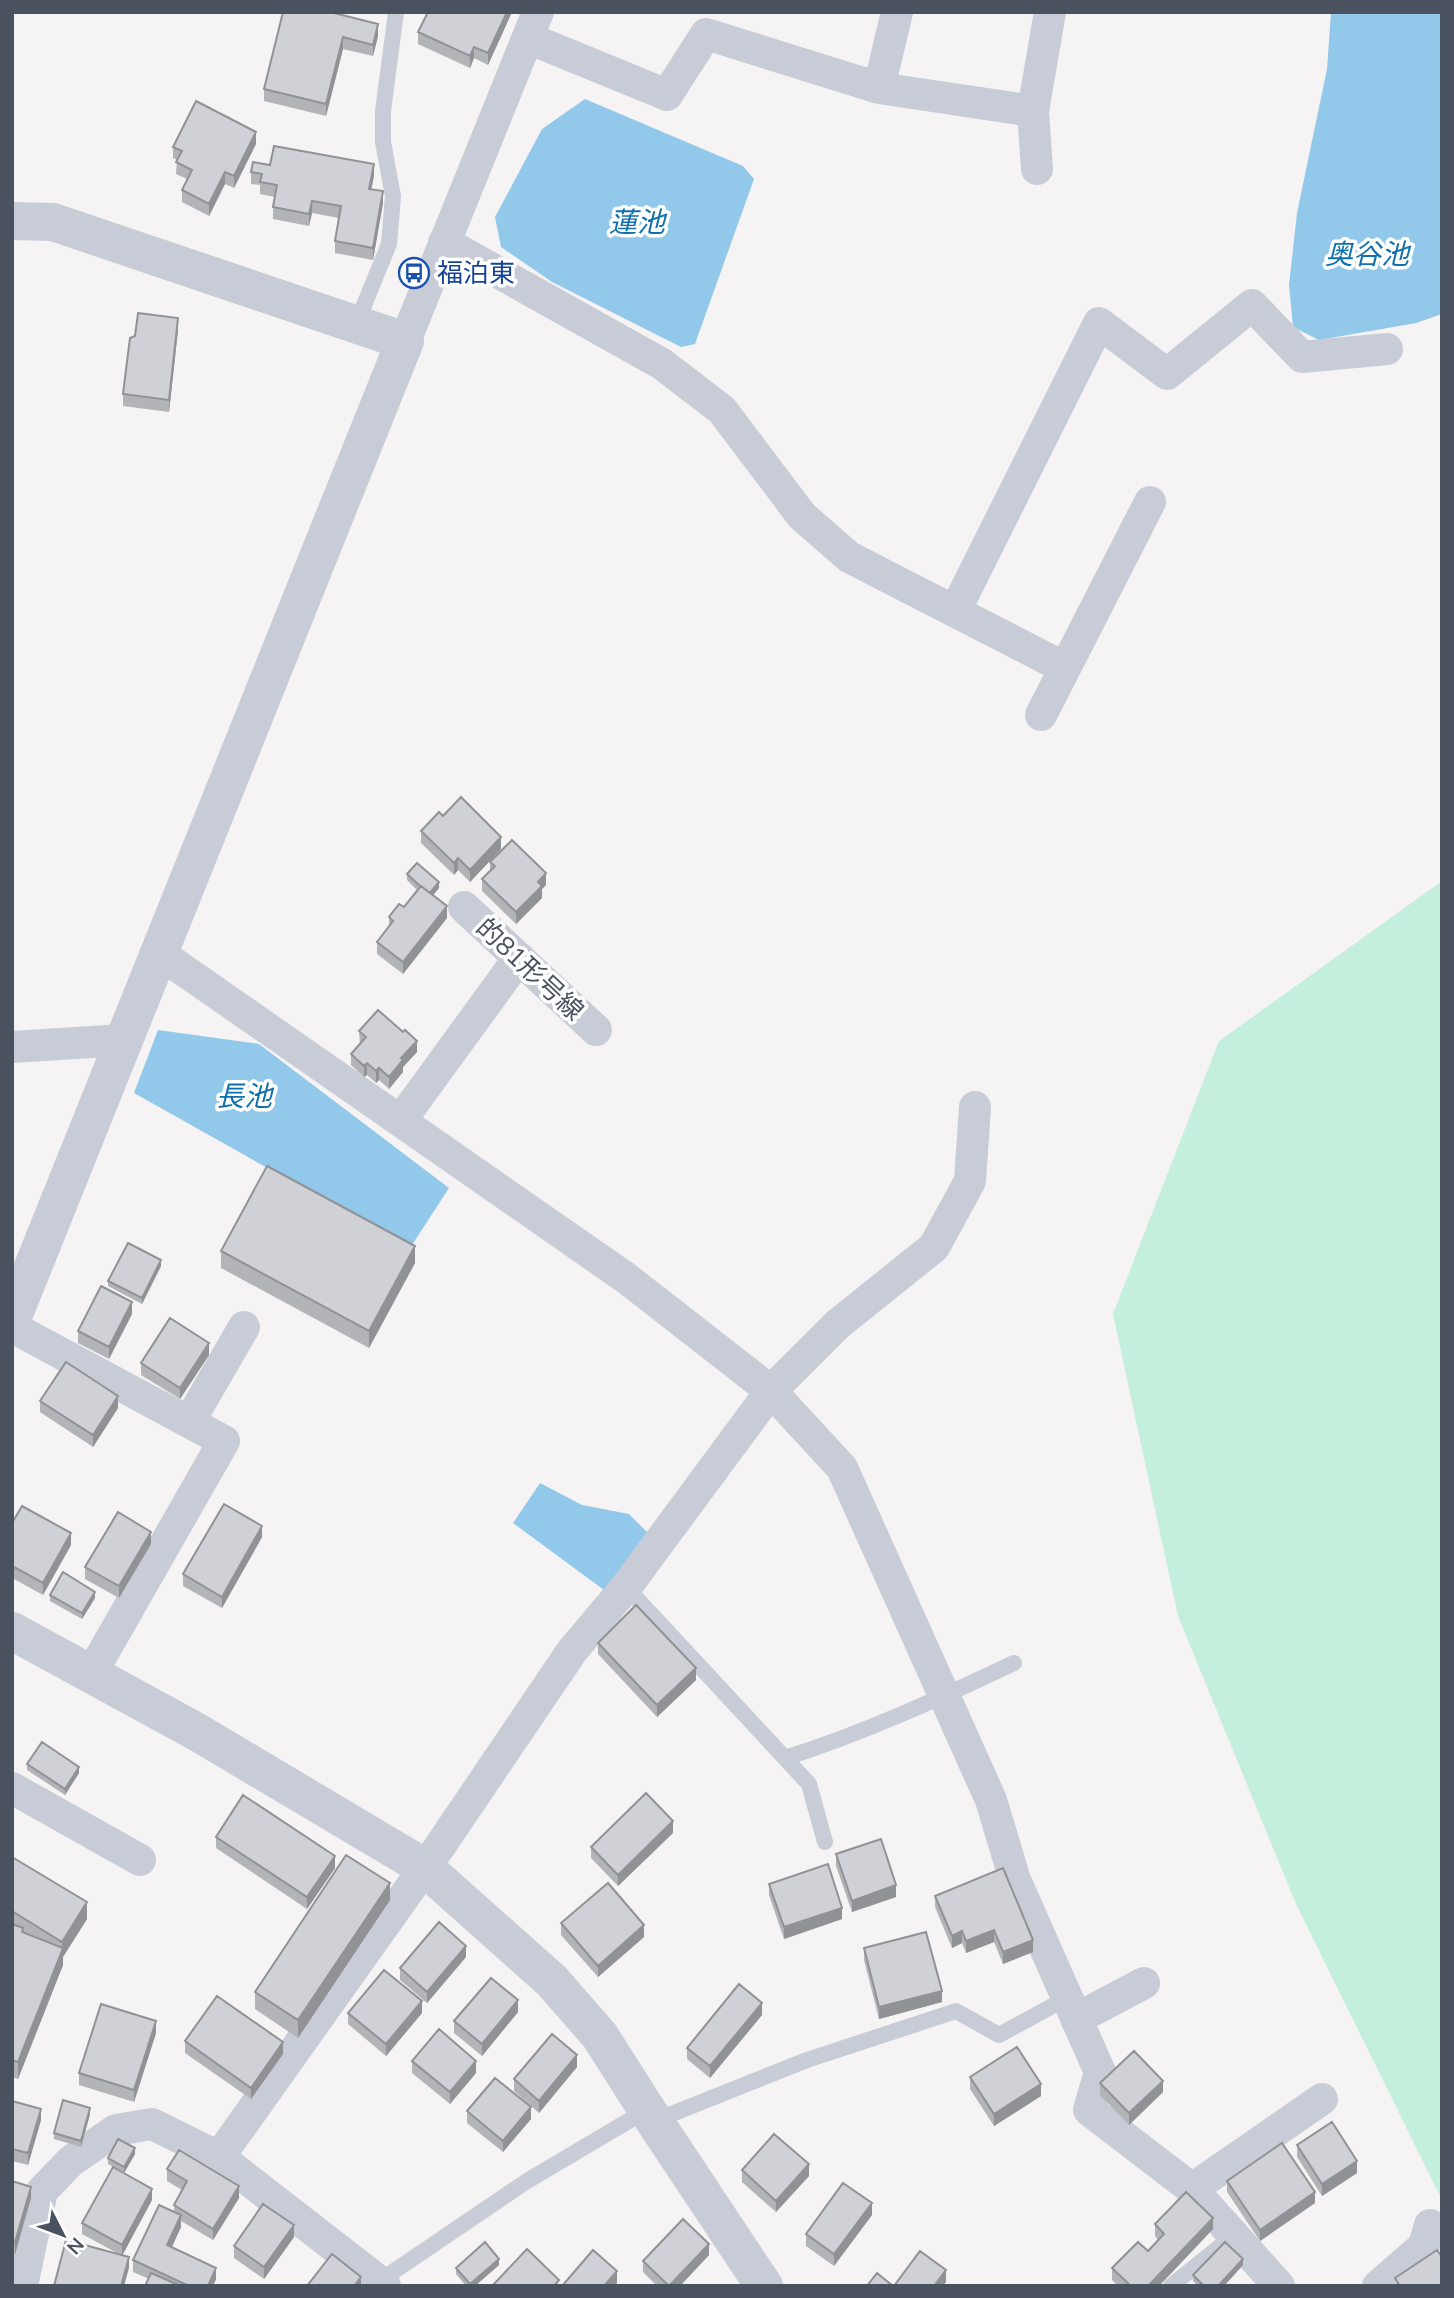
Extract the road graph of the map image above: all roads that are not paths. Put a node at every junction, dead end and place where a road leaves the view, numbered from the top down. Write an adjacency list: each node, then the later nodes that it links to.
1 (396, 12): 10 (lane)
2 (897, 12): 5 (street)
3 (1050, 12): 6 (street)
4 (533, 25): 5 (street); 9 (street)
5 (879, 88): 6 (street)
6 (1033, 111): 7 (street)
7 (1037, 169)
8 (12, 221): 10 (street)
9 (444, 242): 11 (street); 14 (street)
10 (356, 325): 11 (street)
11 (405, 341): 18 (street)
12 (1387, 349): 14 (street)
13 (1150, 502): 15 (street)
14 (955, 611): 15 (street)
15 (1065, 668): 16 (street)
16 (1041, 715)
17 (464, 907): 19 (street, 的81形号線)
18 (159, 953): 21 (street); 24 (street)
19 (519, 958): 20 (street, 的81形号線); 24 (street)
20 (596, 1030)
21 (123, 1040): 22 (street); 25 (street)
22 (12, 1047)
23 (975, 1107): 28 (street)
24 (401, 1120): 28 (street)
25 (12, 1319)
26 (12, 1327): 29 (street)
27 (244, 1327): 29 (street)
28 (771, 1391): 30 (street); 34 (street)
29 (189, 1422): 33 (street)
30 (626, 1587): 35 (lane); 39 (street)
31 (12, 1632): 33 (street)
32 (1014, 1662): 34 (lane)
33 (91, 1674): 39 (street)
34 (944, 1696): 35 (lane); 41 (street)
35 (785, 1758): 37 (lane)
36 (12, 1788): 38 (street)
37 (825, 1842)
38 (140, 1860)
39 (424, 1867): 43 (street); 44 (street)
40 (1144, 1983): 41 (street)
41 (1072, 2008): 43 (lane); 46 (street)
42 (1322, 2099): 46 (street)
43 (650, 2116): 49 (lane); 51 (street)
44 (219, 2157): 45 (street); 49 (street)
45 (27, 2186): 50 (street)
46 (1192, 2189): 48 (street)
47 (1430, 2225): 54 (street)
48 (1233, 2236): 52 (lane); 53 (street)
49 (379, 2284)
50 (22, 2286)
51 (764, 2286)
52 (1171, 2286)
53 (1279, 2286)
54 (1378, 2286)

